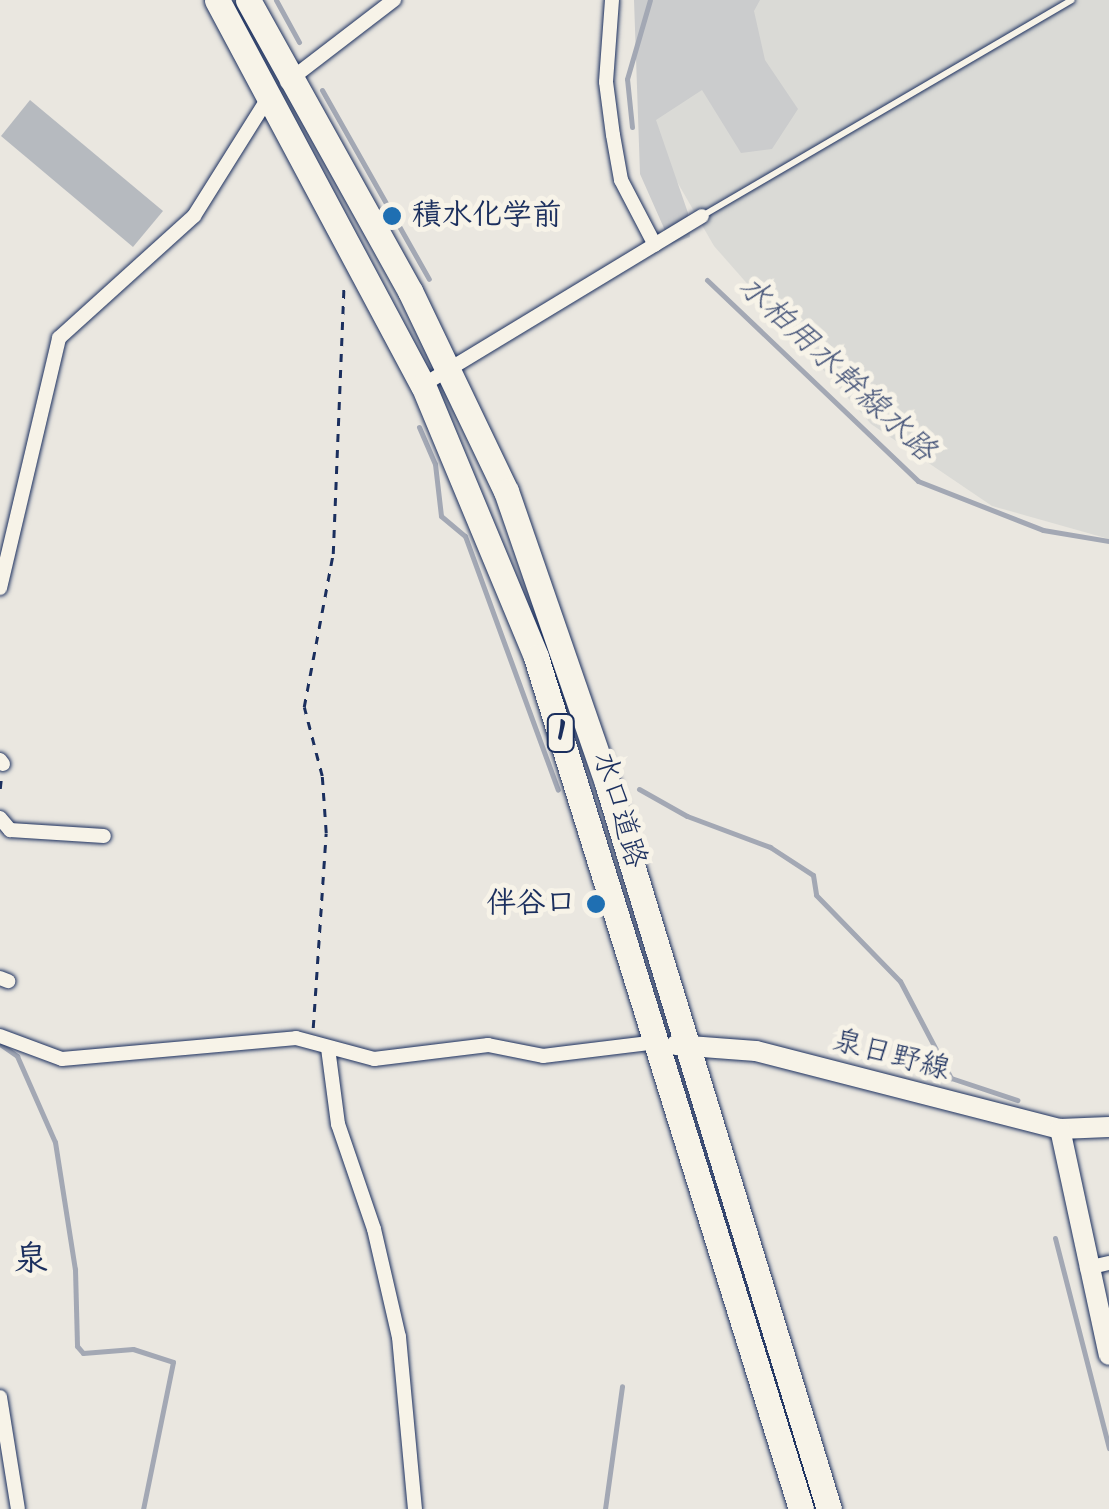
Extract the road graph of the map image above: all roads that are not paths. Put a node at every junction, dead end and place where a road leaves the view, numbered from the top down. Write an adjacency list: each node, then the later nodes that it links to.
1 (217, 0): 7 (highway, 水口道路 / 1)
2 (248, 0): 6 (highway, 水口道路 / 1)
3 (394, 0): 6 (street)
4 (612, 0): 9 (street)
5 (1071, 0): 8 (lane)
6 (292, 78): 7 (street); 10 (highway, 水口道路 / 1)
7 (269, 96): 11 (highway, 水口道路 / 1); 12 (street)
8 (702, 216): 9 (street)
9 (655, 244): 10 (street)
10 (450, 369): 11 (street); 18 (highway, 水口道路 / 1)
11 (423, 385): 16 (highway, 水口道路 / 1)
12 (0, 588)
13 (0, 818): 14 (street)
14 (104, 836)
15 (0, 1036): 17 (street)
16 (656, 1042): 17 (street); 18 (main road, 泉日野線); 27 (highway, 水口道路 / 1)
17 (324, 1046): 26 (street)
18 (690, 1047): 20 (main road, 泉日野線); 28 (highway, 水口道路 / 1)
19 (1109, 1126): 20 (main road, 泉日野線)
20 (1060, 1130): 22 (main road)
21 (1109, 1263): 22 (street)
22 (1087, 1268): 23 (main road)
23 (1109, 1355)
24 (0, 1397): 25 (street)
25 (18, 1509)
26 (415, 1509)
27 (800, 1509)
28 (828, 1509)

